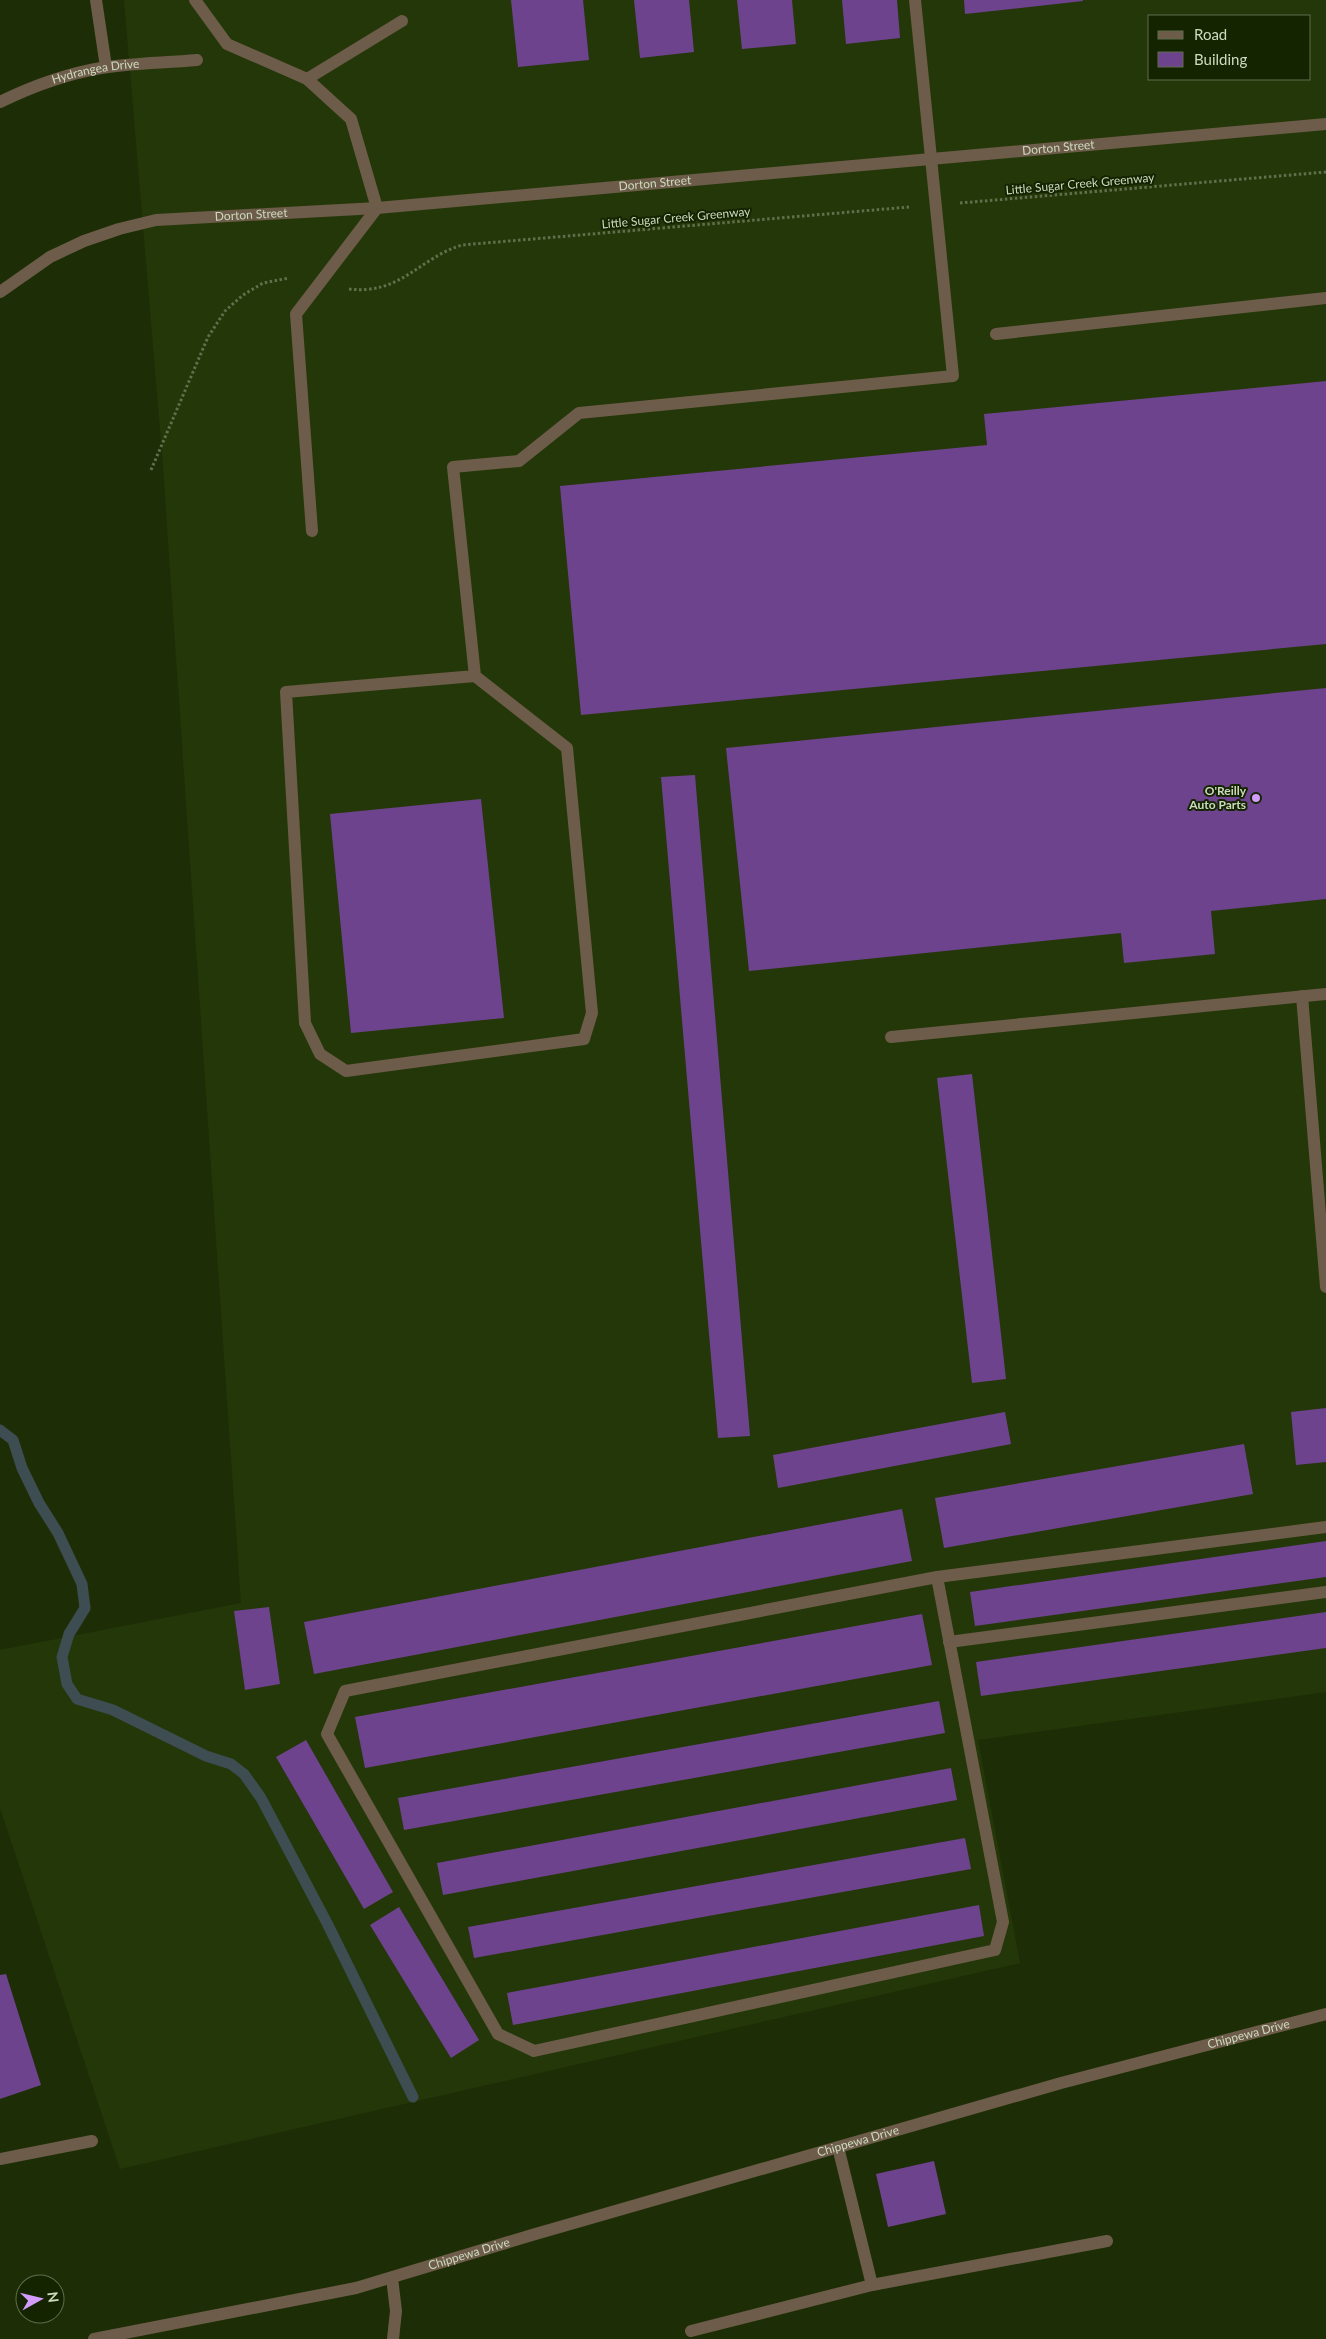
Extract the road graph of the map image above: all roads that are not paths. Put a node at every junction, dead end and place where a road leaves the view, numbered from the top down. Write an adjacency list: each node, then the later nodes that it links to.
1 (96, 0): 6 (street)
2 (195, 0): 7 (street)
3 (916, 0): 10 (street)
4 (402, 21): 7 (street)
5 (197, 60): 6 (street, Hydrangea Drive)
6 (106, 67): 8 (street, Hydrangea Drive)
7 (307, 79): 11 (street)
8 (0, 102)
9 (1326, 124): 10 (street, Dorton Street)
10 (931, 159): 11 (street, Dorton Street); 16 (street)
11 (377, 208): 12 (street, Dorton Street); 15 (street)
12 (0, 292)
13 (1326, 298): 14 (street)
14 (996, 334)
15 (312, 531)
16 (475, 676): 16 (street)
17 (1326, 994): 18 (street)
18 (1302, 996): 19 (street); 20 (street)
19 (891, 1037)
20 (1326, 1287)
21 (1326, 1527): 22 (street)
22 (937, 1577): 24 (street); 24 (street)
23 (1326, 1592): 24 (street)
24 (949, 1642)
25 (1326, 2014): 27 (street, Chippewa Drive)
26 (92, 2141): 28 (street)
27 (838, 2147): 30 (street, Chippewa Drive); 31 (street)
28 (0, 2159)
29 (1107, 2241): 31 (street)
30 (392, 2278): 33 (street, Chippewa Drive); 34 (street)
31 (872, 2285): 32 (street)
32 (691, 2331)
33 (94, 2339)
34 (392, 2339)

